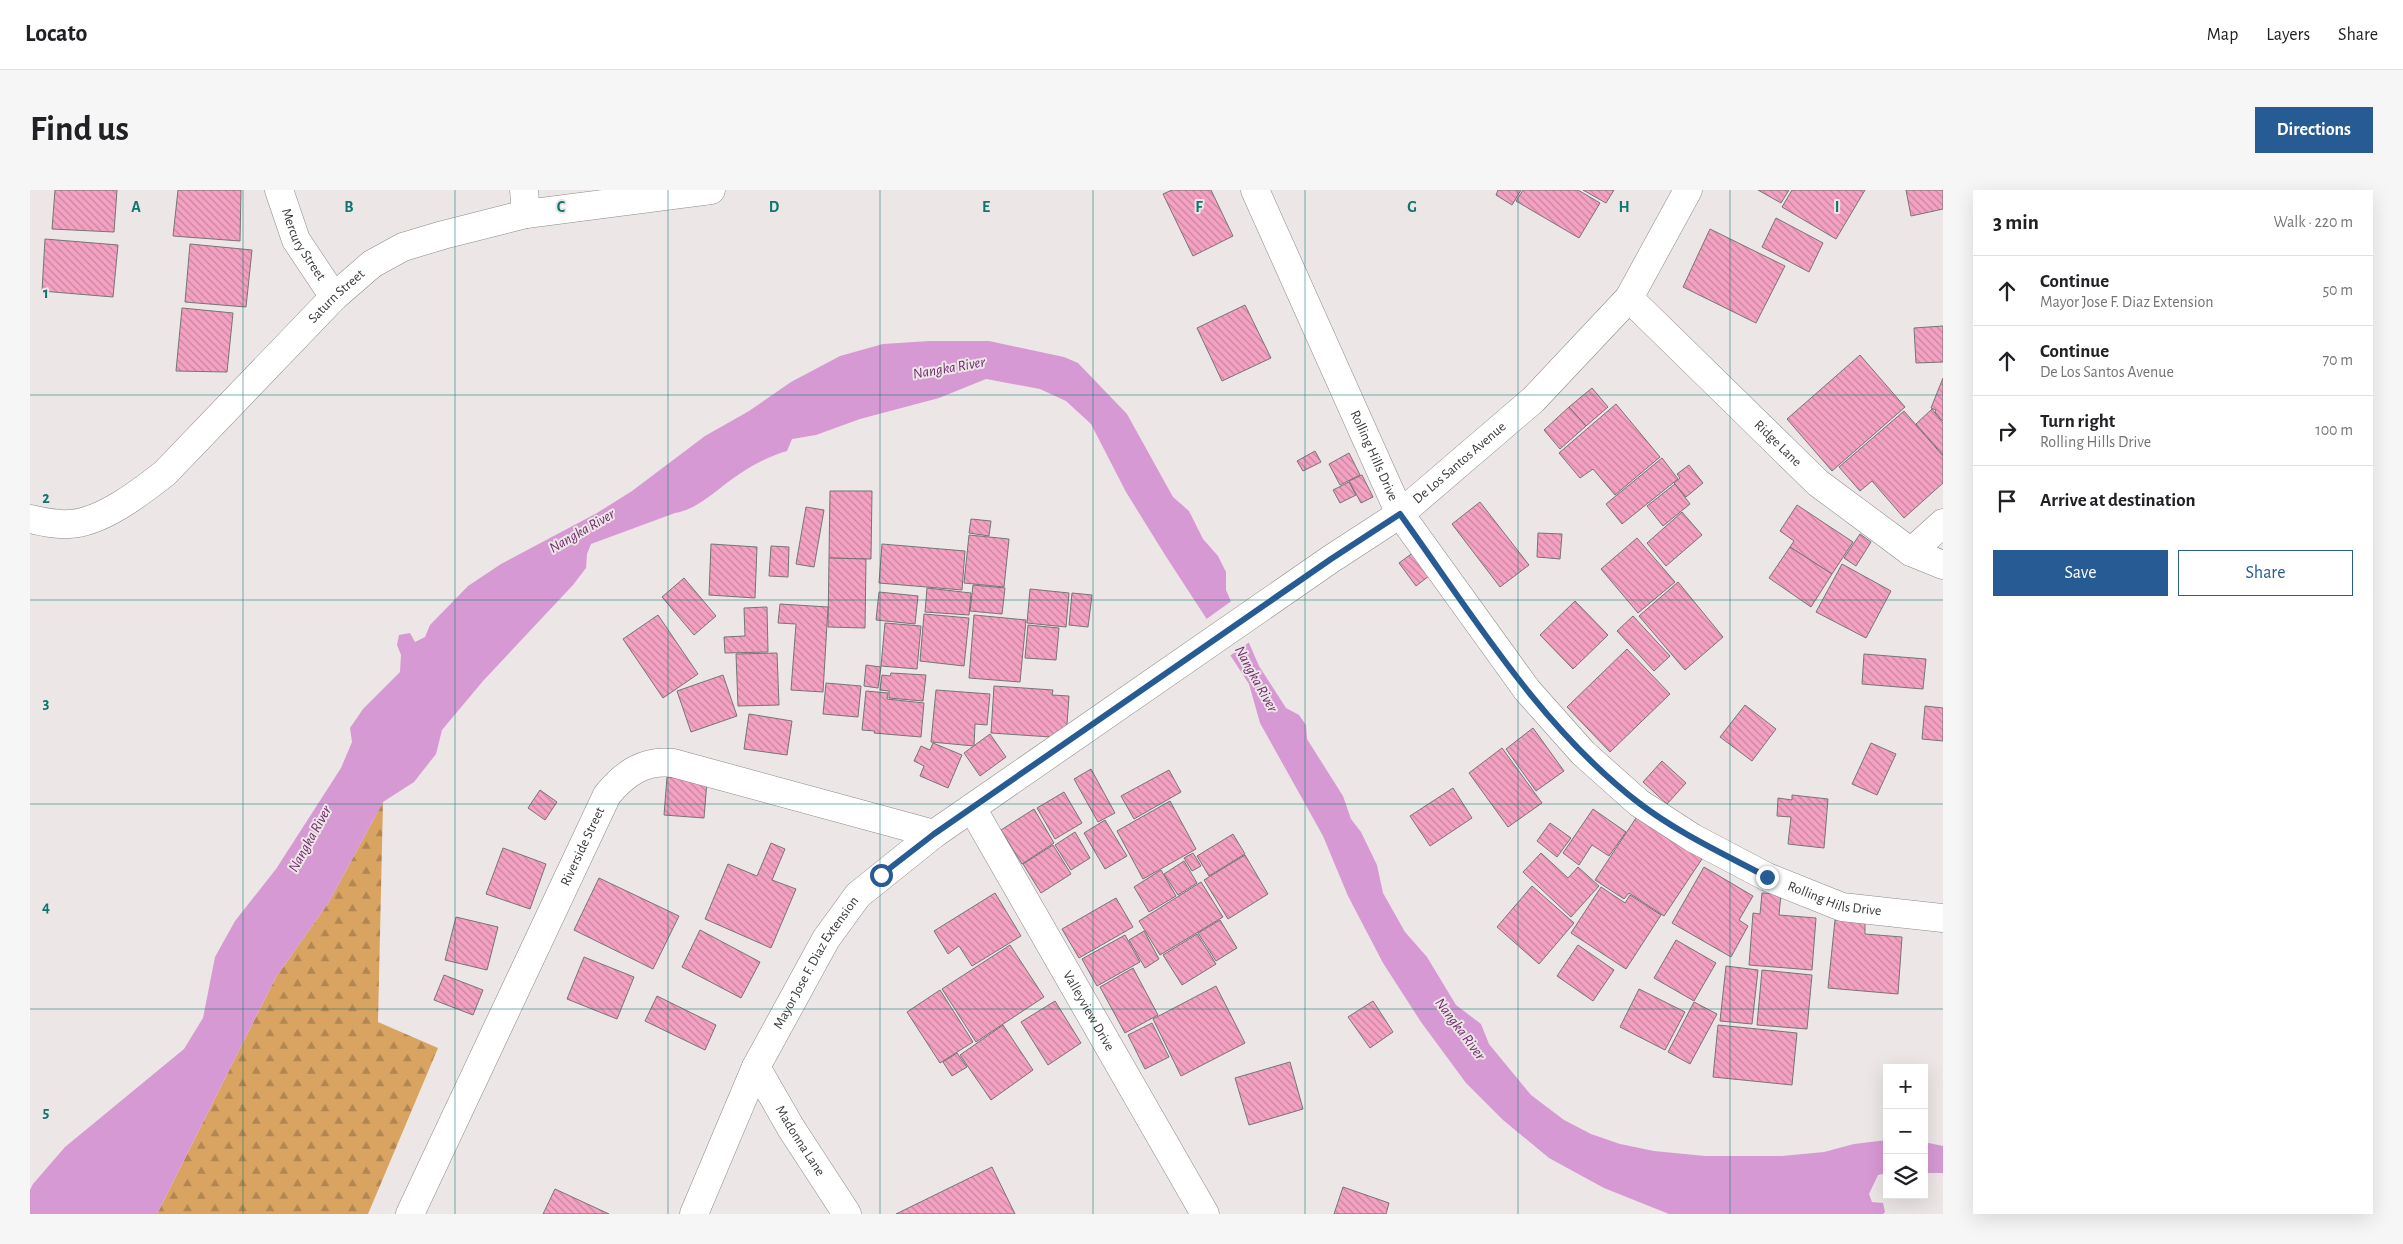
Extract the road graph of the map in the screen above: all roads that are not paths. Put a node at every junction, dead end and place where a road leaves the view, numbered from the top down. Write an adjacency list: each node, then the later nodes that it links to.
1 (279, 190): 6 (street, Mercury Street)
2 (711, 190): 5 (street, Saturn Street)
3 (1255, 190): 8 (street, Rolling Hills Drive)
4 (1688, 190): 7 (street, De Los Santos Avenue)
5 (525, 202): 6 (street, Saturn Street)
6 (334, 297): 9 (street, Saturn Street)
7 (1629, 298): 8 (street, De Los Santos Avenue); 11 (street, Ridge Lane)
8 (1400, 514): 13 (street, De Los Santos Avenue); 16 (street, Rolling Hills Drive)
9 (30, 519)
10 (1943, 524): 11 (street)
11 (1911, 552): 12 (street, Ridge Lane)
12 (1943, 565)
13 (1093, 724): 14 (street, Mayor Jose F. Diaz Extension)
14 (972, 808): 15 (street, Mayor Jose F. Diaz Extension); 21 (street, Valleyview Drive)
15 (934, 834): 17 (street, Mayor Jose F. Diaz Extension); 18 (street, Riverside Street)
16 (1943, 918)
17 (756, 1067): 19 (street, Mayor Jose F. Diaz Extension); 20 (street, Madonna Lane)
18 (410, 1214)
19 (694, 1214)
20 (847, 1214)
21 (1205, 1214)

